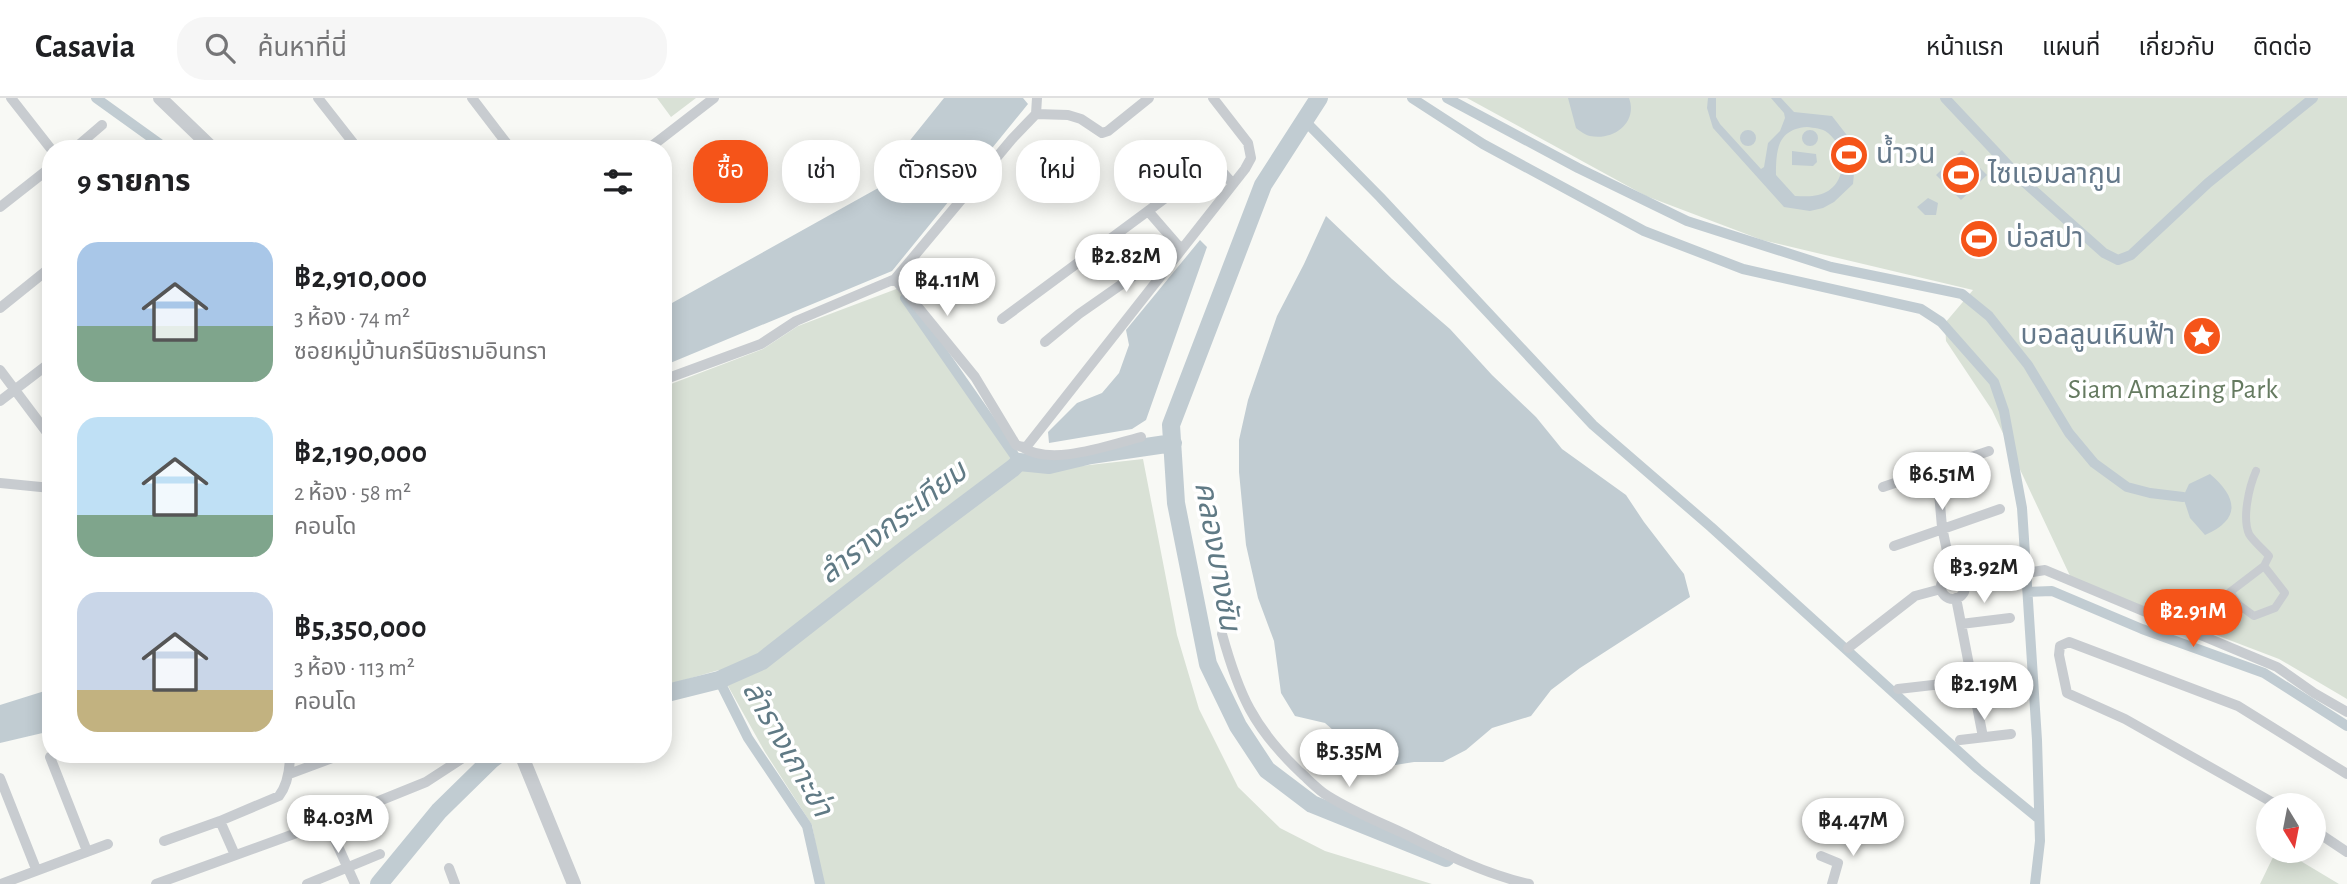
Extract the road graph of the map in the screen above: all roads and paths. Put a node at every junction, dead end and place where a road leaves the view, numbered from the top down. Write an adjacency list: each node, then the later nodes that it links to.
1 (11, 98): 11 (street)
2 (160, 98): 13 (street)
3 (318, 98): 14 (street)
4 (472, 98): 15 (street)
5 (714, 98): 16 (street)
6 (1037, 98): 9 (street)
7 (1149, 98): 9 (street)
8 (1213, 98): 18 (street)
9 (1036, 114): 23 (street)
10 (102, 125): 12 (street)
11 (44, 140)
12 (84, 140)
13 (204, 140)
14 (351, 140)
15 (504, 140)
16 (660, 140)
17 (42, 174): 19 (street)
18 (1233, 184): 20 (street); 21 (street)
19 (0, 206)
20 (1148, 211): 21 (street); 25 (street)
21 (1179, 247): 26 (street); 34 (street)
22 (42, 274): 24 (street)
23 (895, 279): 29 (street); 34 (street)
24 (0, 308)
25 (1002, 319)
26 (1045, 342)
27 (42, 368): 30 (street)
28 (0, 370): 30 (street)
29 (672, 377)
30 (15, 388): 31 (street); 32 (street)
31 (0, 401)
32 (42, 426)
33 (1141, 437): 34 (street)
34 (1022, 447)
35 (1989, 451): 36 (street)
36 (1937, 470): 40 (street); 42 (street)
37 (2256, 471): 44 (street)
38 (0, 483): 39 (street)
39 (42, 487)
40 (1884, 487)
41 (2000, 509): 42 (street)
42 (1942, 529): 43 (street); 45 (street)
43 (1894, 546)
44 (2264, 566): 44 (street)
45 (1952, 575): 46 (street); 47 (street)
46 (1964, 583): 48 (street); 56 (street)
47 (1941, 589): 48 (street); 52 (street)
48 (1956, 598): 50 (street)
49 (2010, 618): 50 (street)
50 (1961, 624): 54 (street)
51 (1222, 634): 88 (street)
52 (1848, 648)
53 (2012, 676): 54 (street)
54 (1972, 680): 55 (street); 58 (street)
55 (1898, 690)
56 (2347, 712)
57 (2011, 734): 58 (street)
58 (1983, 737): 59 (street)
59 (1960, 740)
60 (52, 763): 74 (street)
61 (290, 763): 65 (street)
62 (319, 763): 65 (street)
63 (455, 763): 70 (street)
64 (524, 763): 87 (street)
65 (289, 774): 69 (street)
66 (2347, 774): 68 (street)
67 (0, 778): 81 (street)
68 (2256, 793)
69 (220, 821): 72 (street); 77 (street)
70 (327, 821): 77 (street); 79 (street)
71 (2326, 838): 75 (street)
72 (164, 841)
73 (108, 844): 74 (street)
74 (87, 851): 81 (street)
75 (2347, 852)
76 (380, 854): 79 (street)
77 (235, 855): 83 (street)
78 (1821, 856): 89 (street)
79 (348, 868): 84 (street); 85 (street)
80 (449, 868): 86 (street)
81 (36, 869): 82 (street)
82 (1, 884)
83 (156, 884)
84 (307, 884)
85 (355, 884)
86 (455, 884)
87 (574, 884)
88 (1529, 884)
89 (1832, 884)

